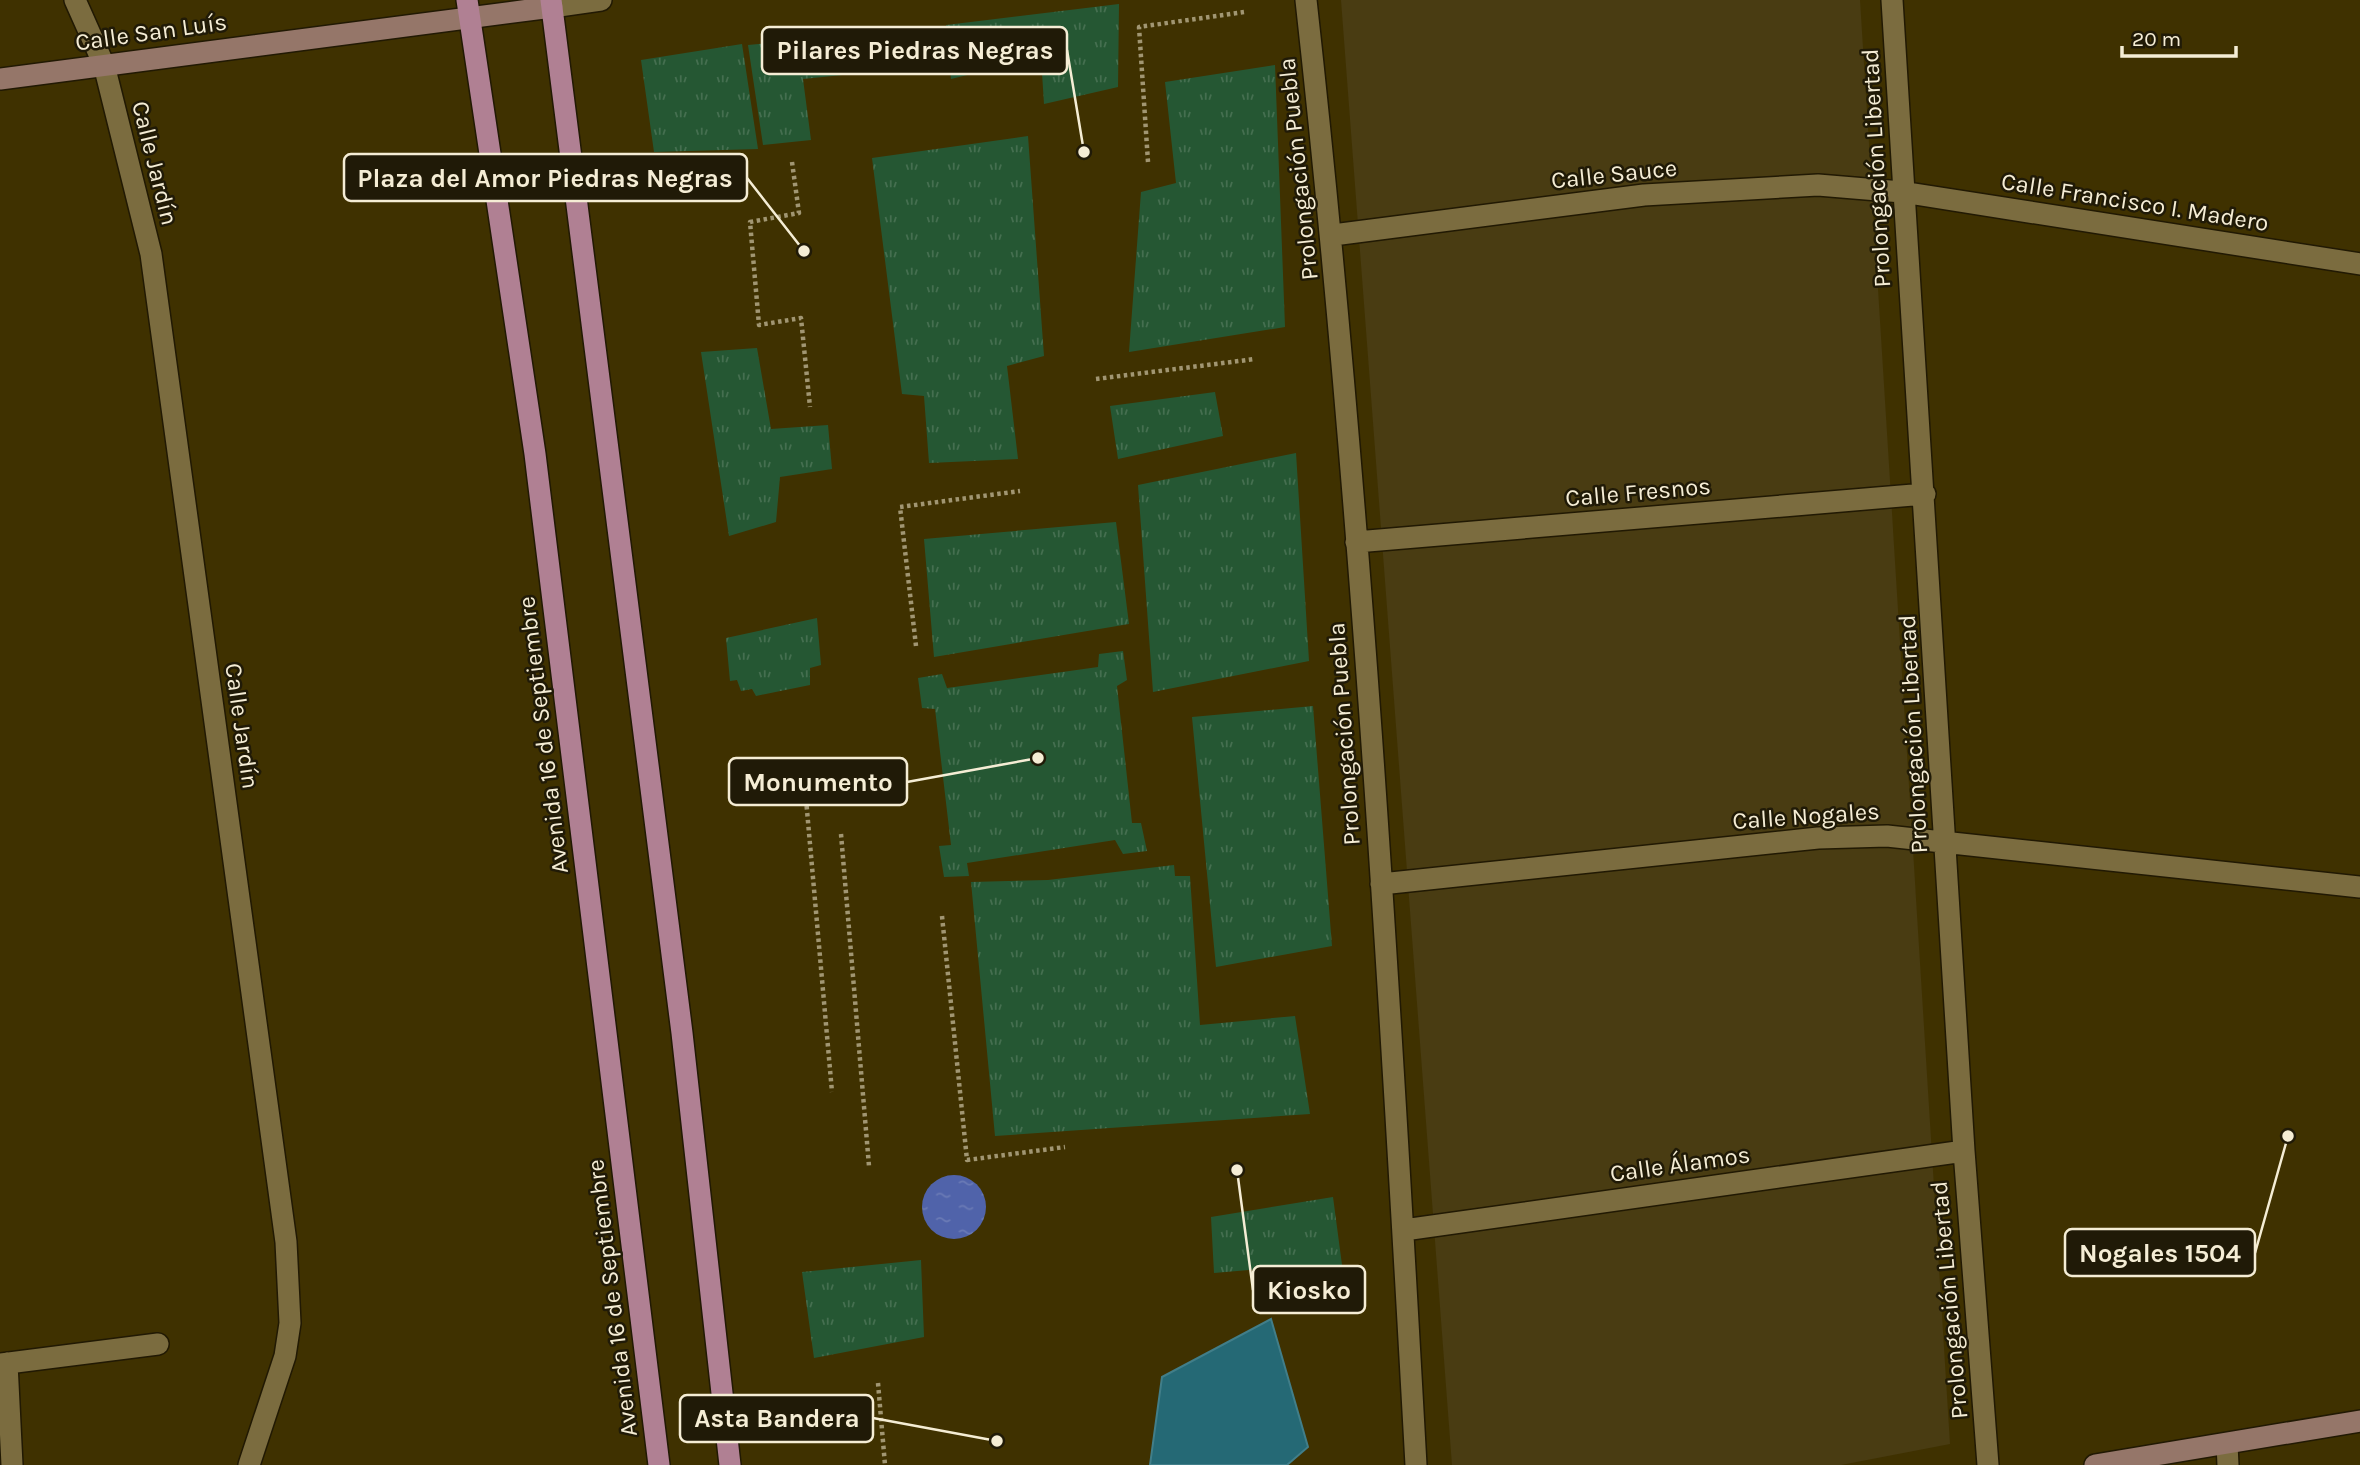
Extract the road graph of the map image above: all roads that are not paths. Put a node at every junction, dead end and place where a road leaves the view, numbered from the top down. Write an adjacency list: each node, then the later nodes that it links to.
1 (75, 0): 7 (street, Calle Jardín)
2 (600, 0): 5 (street, Calle San Luís)
3 (1306, 0): 10 (street, Prolongación Puebla)
4 (1892, 0): 9 (street, Prolongación Libertad)
5 (552, 3): 6 (street, Calle San Luís); 26 (main road)
6 (468, 8): 7 (street, Calle San Luís); 25 (main road, Avenida 16 de Septiembre)
7 (104, 65): 8 (street, Calle San Luís); 24 (street, Calle Jardín)
8 (0, 79)
9 (1902, 192): 10 (street, Calle Sauce); 11 (street, Calle Francisco I. Madero); 12 (street, Prolongación Libertad)
10 (1332, 235): 13 (street, Prolongación Puebla)
11 (2360, 264)
12 (1925, 494): 13 (street, Calle Fresnos); 14 (street, Prolongación Libertad)
13 (1356, 542): 15 (street, Prolongación Puebla)
14 (1945, 840): 15 (street, Calle Nogales); 16 (street, Calle Nogales); 17 (street, Prolongación Libertad)
15 (1381, 884): 18 (street, Prolongación Puebla)
16 (2360, 887)
17 (1964, 1150): 18 (street, Calle Álamos); 28 (street, Prolongación Libertad)
18 (1404, 1230): 27 (street, Prolongación Puebla)
19 (158, 1345): 20 (street)
20 (3, 1364): 23 (street)
21 (2360, 1420): 22 (street)
22 (2228, 1454): 29 (street)
23 (12, 1465)
24 (250, 1465)
25 (659, 1465)
26 (730, 1465)
27 (1416, 1465)
28 (1989, 1465)
29 (2095, 1465)

